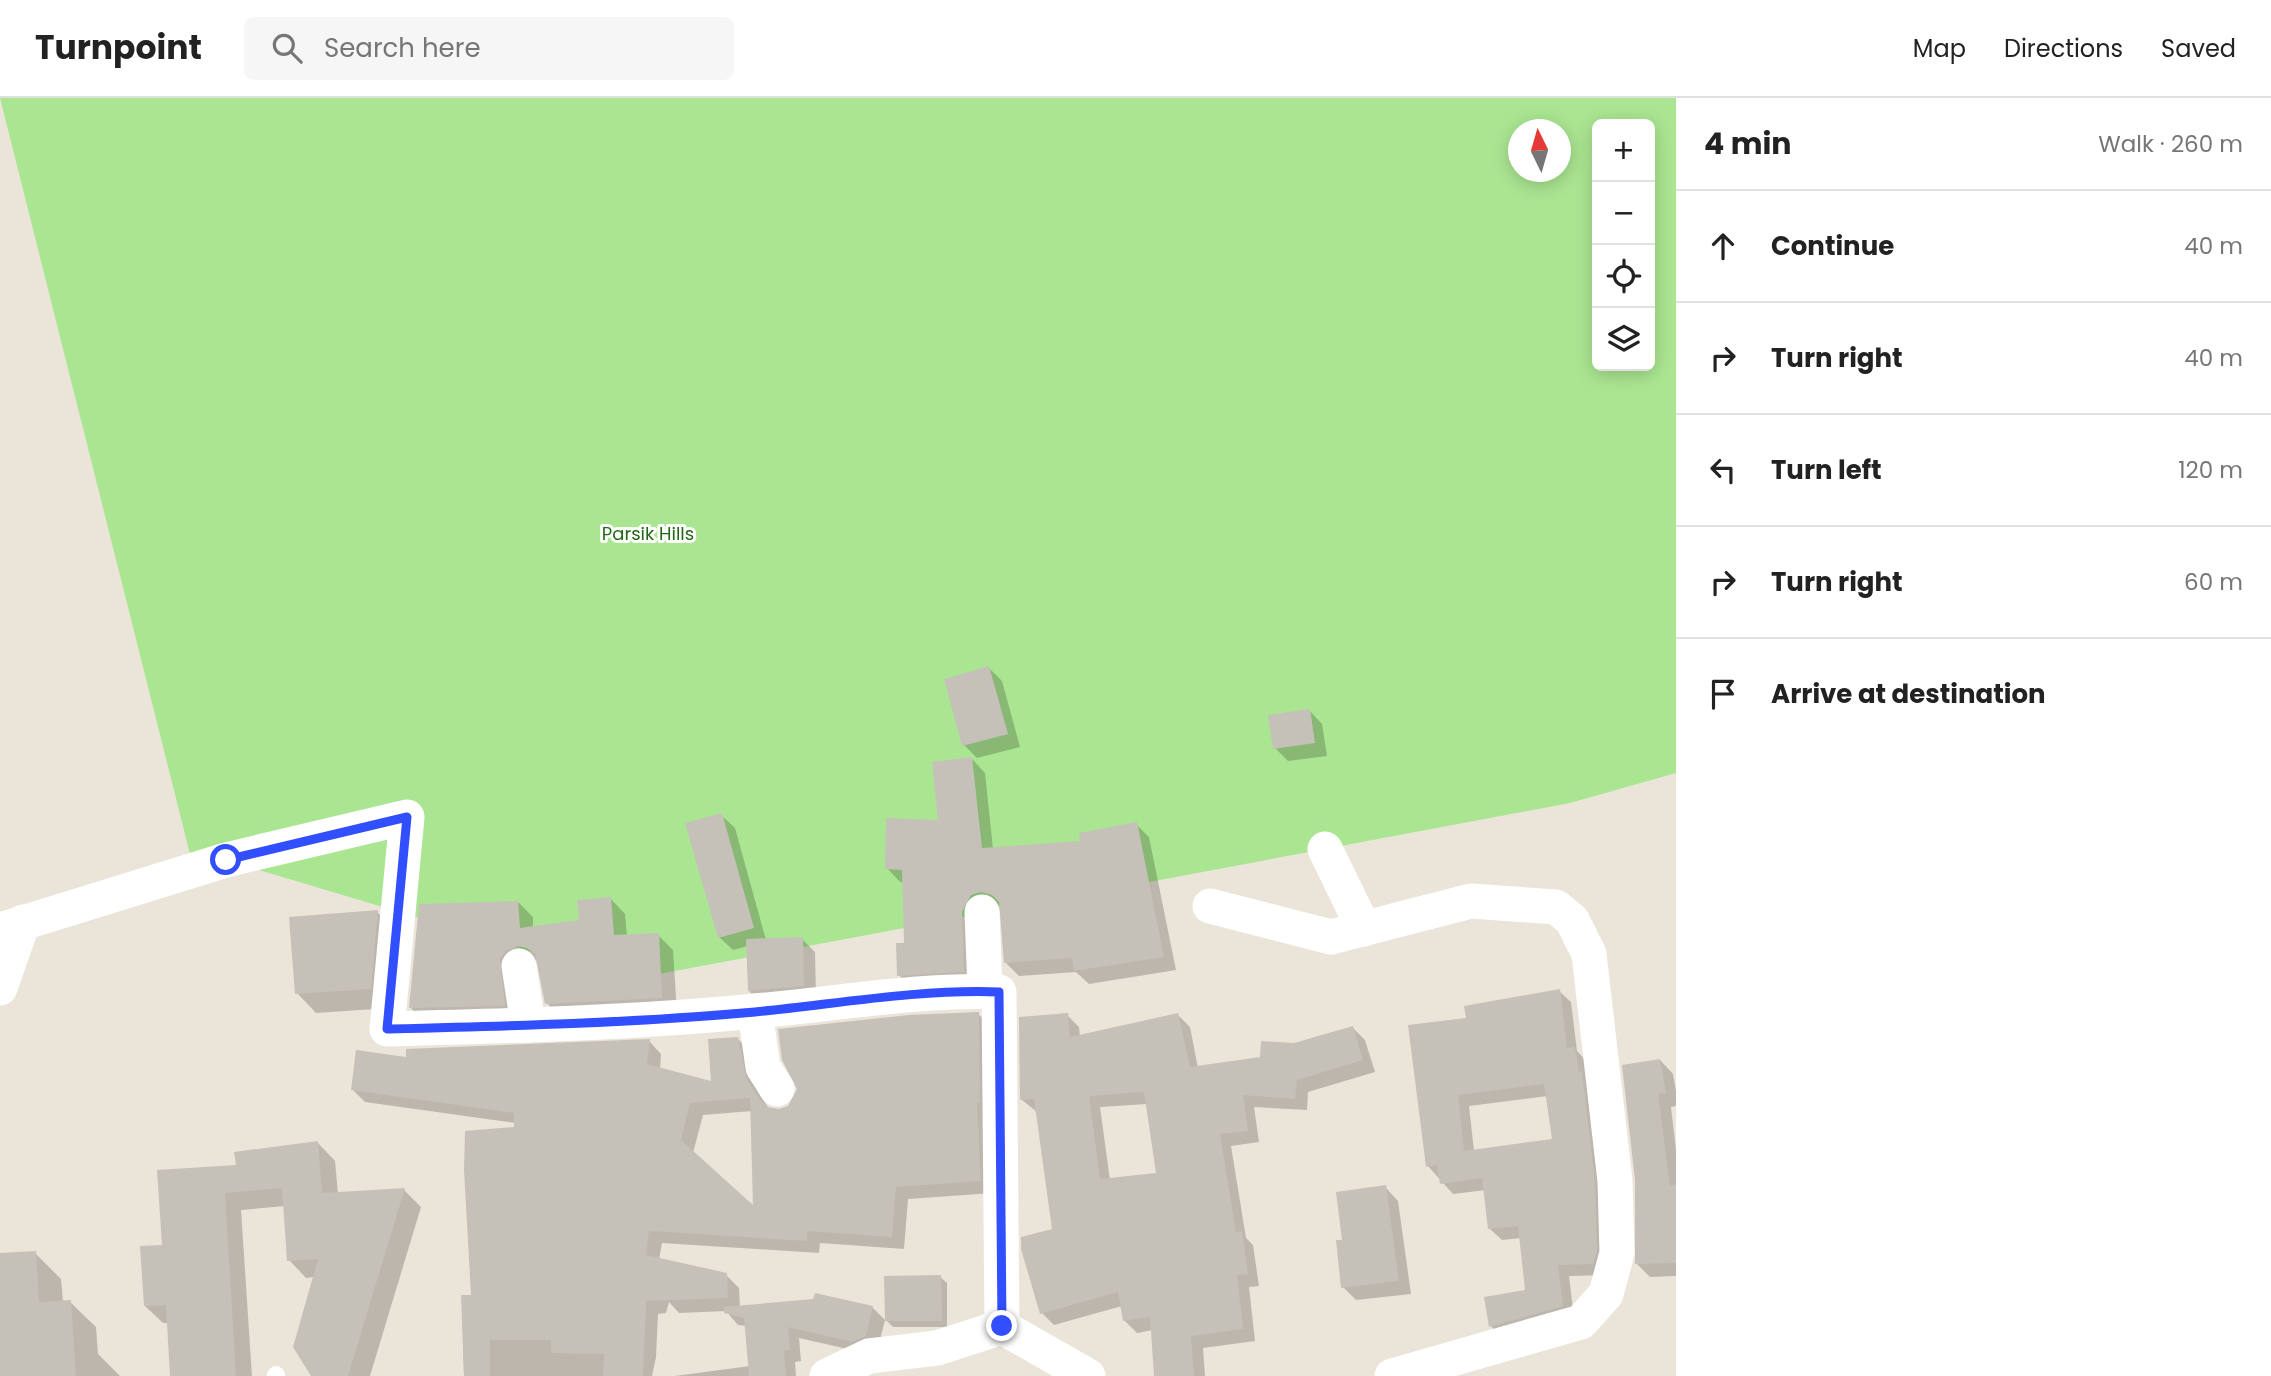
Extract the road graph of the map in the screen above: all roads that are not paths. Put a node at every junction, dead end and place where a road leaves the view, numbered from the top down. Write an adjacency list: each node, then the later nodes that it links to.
1 (1325, 849): 5 (street)
2 (1210, 906): 5 (street)
3 (982, 912): 8 (street)
4 (11, 926): 7 (street); 10 (street)
5 (1364, 929): 15 (street)
6 (519, 966): 10 (street)
7 (0, 988)
8 (985, 991): 9 (street); 12 (street)
9 (755, 1012): 10 (street); 11 (street)
10 (528, 1026)
11 (777, 1089)
12 (1002, 1326): 13 (street); 14 (street)
13 (827, 1376)
14 (1087, 1376)
15 (1392, 1376)

